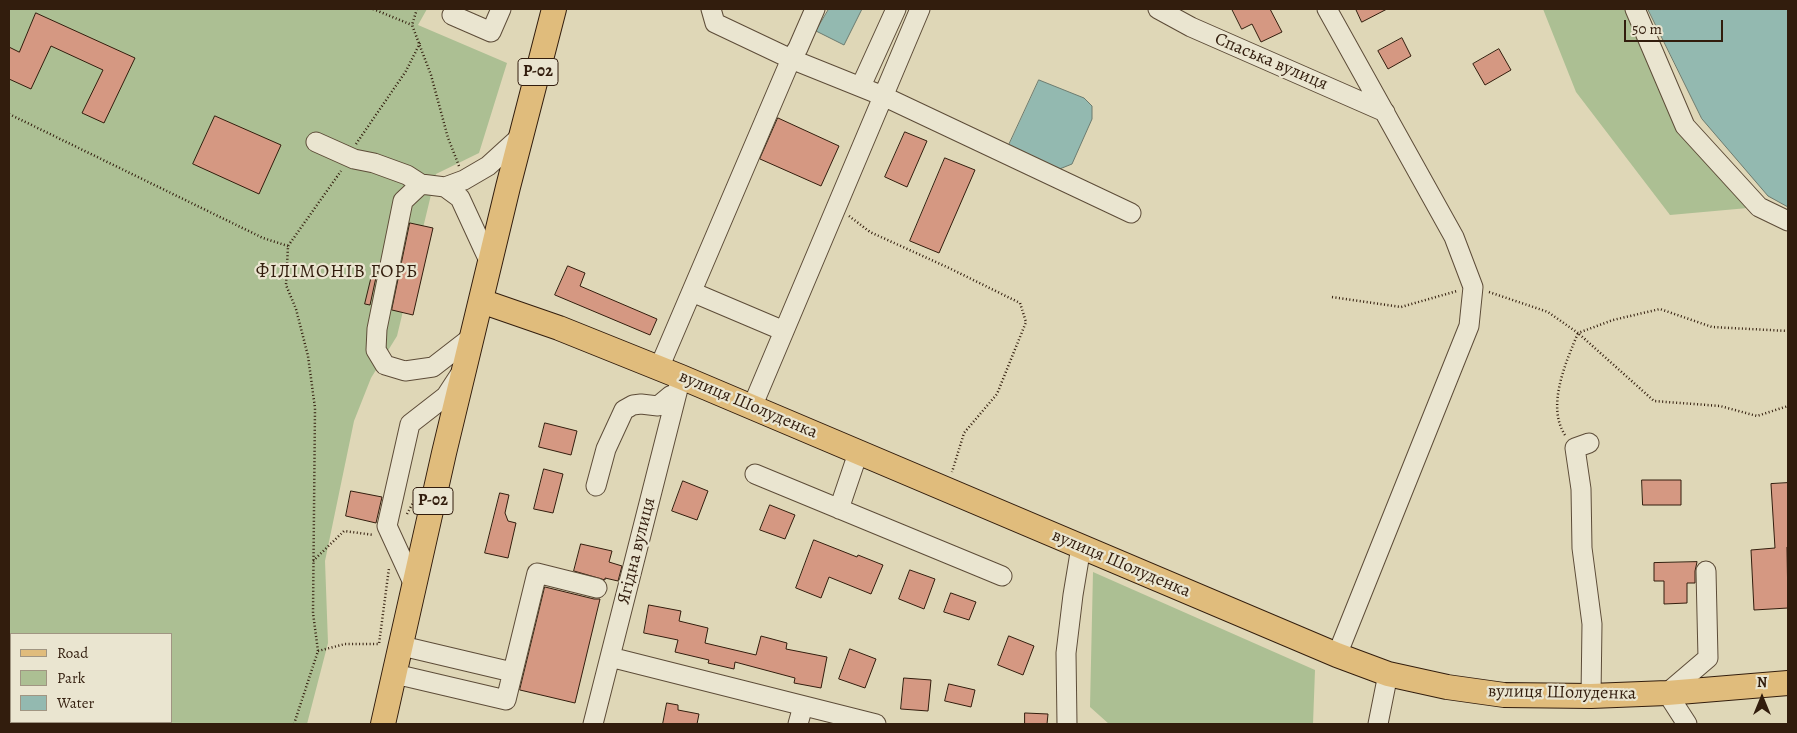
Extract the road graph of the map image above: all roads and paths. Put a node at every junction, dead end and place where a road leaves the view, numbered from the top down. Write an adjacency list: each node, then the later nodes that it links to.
1 (373, 9): 13 (path)
2 (417, 9): 13 (path)
3 (501, 9): 12 (street)
4 (554, 9): 19 (main road, Р-02)
5 (711, 9): 14 (street)
6 (814, 9): 14 (street)
7 (896, 9): 15 (street)
8 (920, 9): 16 (street)
9 (1158, 9): 17 (street, Спаська вулиця)
10 (1327, 9): 17 (street)
11 (1635, 9): 26 (street)
12 (452, 15)
13 (412, 26): 21 (path)
14 (795, 53): 15 (street); 29 (street)
15 (861, 86): 16 (street)
16 (883, 96): 24 (street); 25 (street)
17 (1385, 112): 28 (street)
18 (9, 114): 49 (path)
19 (521, 136): 21 (street); 27 (main road, Р-02)
20 (316, 142): 22 (street)
21 (464, 180): 23 (street)
22 (421, 184): 23 (street); 35 (street)
23 (445, 186): 27 (street)
24 (836, 207): 32 (street); 45 (path)
25 (1131, 213)
26 (1788, 221)
27 (490, 263): 31 (main road, Р-02)
28 (1473, 286): 30 (path); 34 (path); 55 (street)
29 (692, 292): 32 (street); 37 (street)
30 (1332, 297)
31 (481, 301): 35 (main road, Р-02); 37 (main road, вулиця Шолуденка)
32 (784, 331): 40 (street)
33 (1788, 331): 34 (path)
34 (1578, 333): 39 (path); 41 (path)
35 (473, 336): 36 (main road, Р-02)
36 (466, 364): 47 (street); 52 (main road, Р-02)
37 (659, 368): 38 (main road, вулиця Шолуденка)
38 (679, 385): 40 (main road, вулиця Шолуденка); 44 (street); 56 (street, Ягідна вулиця)
39 (1788, 406)
40 (752, 407): 42 (main road, вулиця Шолуденка)
41 (1582, 445): 62 (street)
42 (858, 453): 45 (main road, вулиця Шолуденка); 46 (street)
43 (755, 474): 46 (street)
44 (596, 486)
45 (947, 490): 48 (main road, вулиця Шолуденка)
46 (839, 509): 51 (street)
47 (393, 537): 49 (path); 52 (street)
48 (1081, 547): 55 (main road, вулиця Шолуденка); 69 (street)
49 (313, 562): 64 (path)
50 (1706, 571): 61 (street)
51 (1002, 576)
52 (415, 586): 54 (main road, Р-02)
53 (597, 588): 57 (street)
54 (402, 646): 57 (street); 58 (main road, Р-02)
55 (1337, 655): 59 (main road, вулиця Шолуденка)
56 (610, 658): 63 (street); 66 (street, Ягідна вулиця)
57 (512, 672): 58 (street)
58 (394, 674): 65 (main road, Р-02)
59 (1388, 674): 62 (main road, вулиця Шолуденка); 70 (street)
60 (1788, 684): 61 (main road, вулиця Шолуденка)
61 (1667, 693): 62 (main road, вулиця Шолуденка); 71 (street)
62 (1591, 696)
63 (803, 706): 67 (street); 68 (street)
64 (294, 724)
65 (383, 724)
66 (593, 724)
67 (798, 724)
68 (876, 724)
69 (1067, 724)
70 (1378, 724)
71 (1687, 724)

